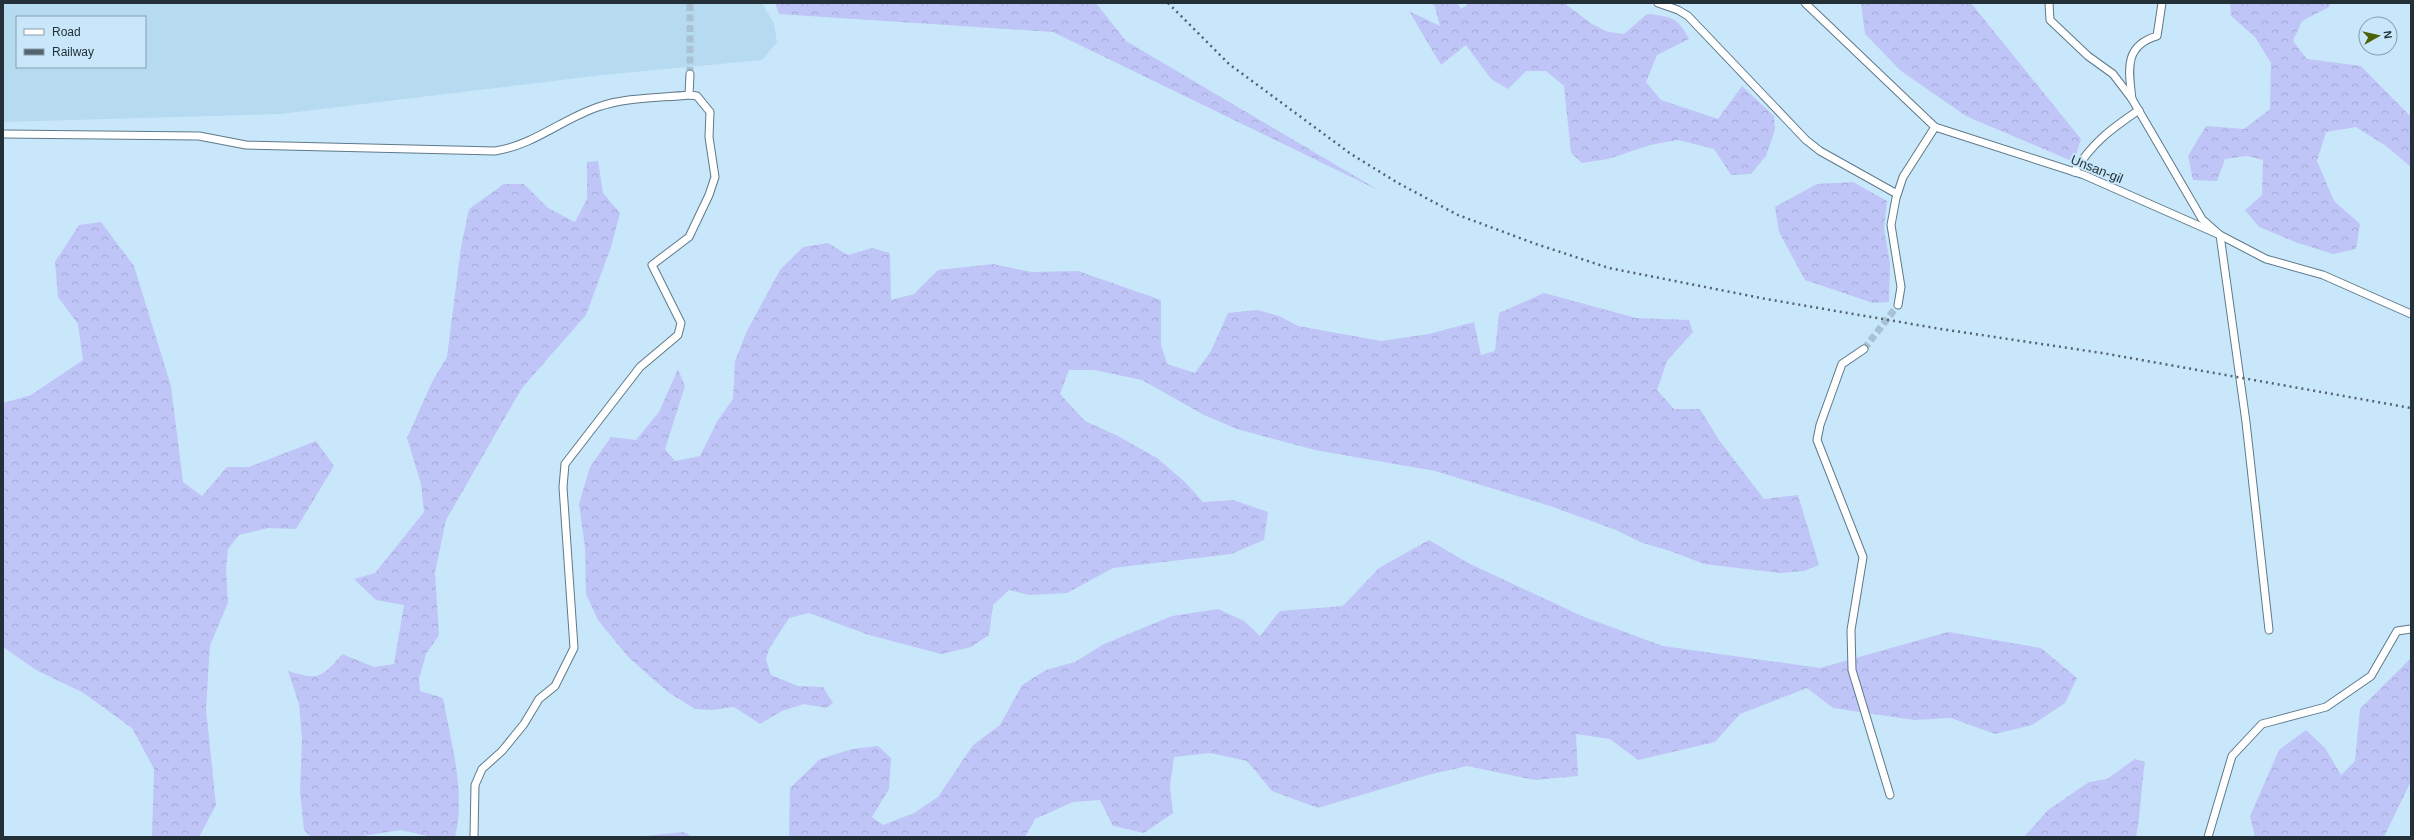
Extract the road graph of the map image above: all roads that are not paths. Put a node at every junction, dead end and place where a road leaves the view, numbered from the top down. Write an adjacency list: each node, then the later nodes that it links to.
1 (1658, 3): 12 (street)
2 (1805, 3): 9 (street, Unsan-gil)
3 (2049, 3): 7 (street)
4 (2162, 3): 7 (street)
5 (690, 74): 6 (street)
6 (688, 95): 10 (street); 20 (street)
7 (2132, 99): 8 (street)
8 (2139, 110): 11 (street); 13 (street)
9 (1935, 127): 11 (street, Unsan-gil); 12 (street)
10 (3, 134)
11 (2074, 172): 13 (street, Unsan-gil)
12 (1897, 194): 14 (street)
13 (2220, 235): 15 (street, Unsan-gil); 18 (street)
14 (1898, 305)
15 (2411, 314)
16 (1864, 349): 19 (street)
17 (2411, 629): 21 (street)
18 (2269, 630)
19 (1890, 795)
20 (474, 837)
21 (2208, 837)

